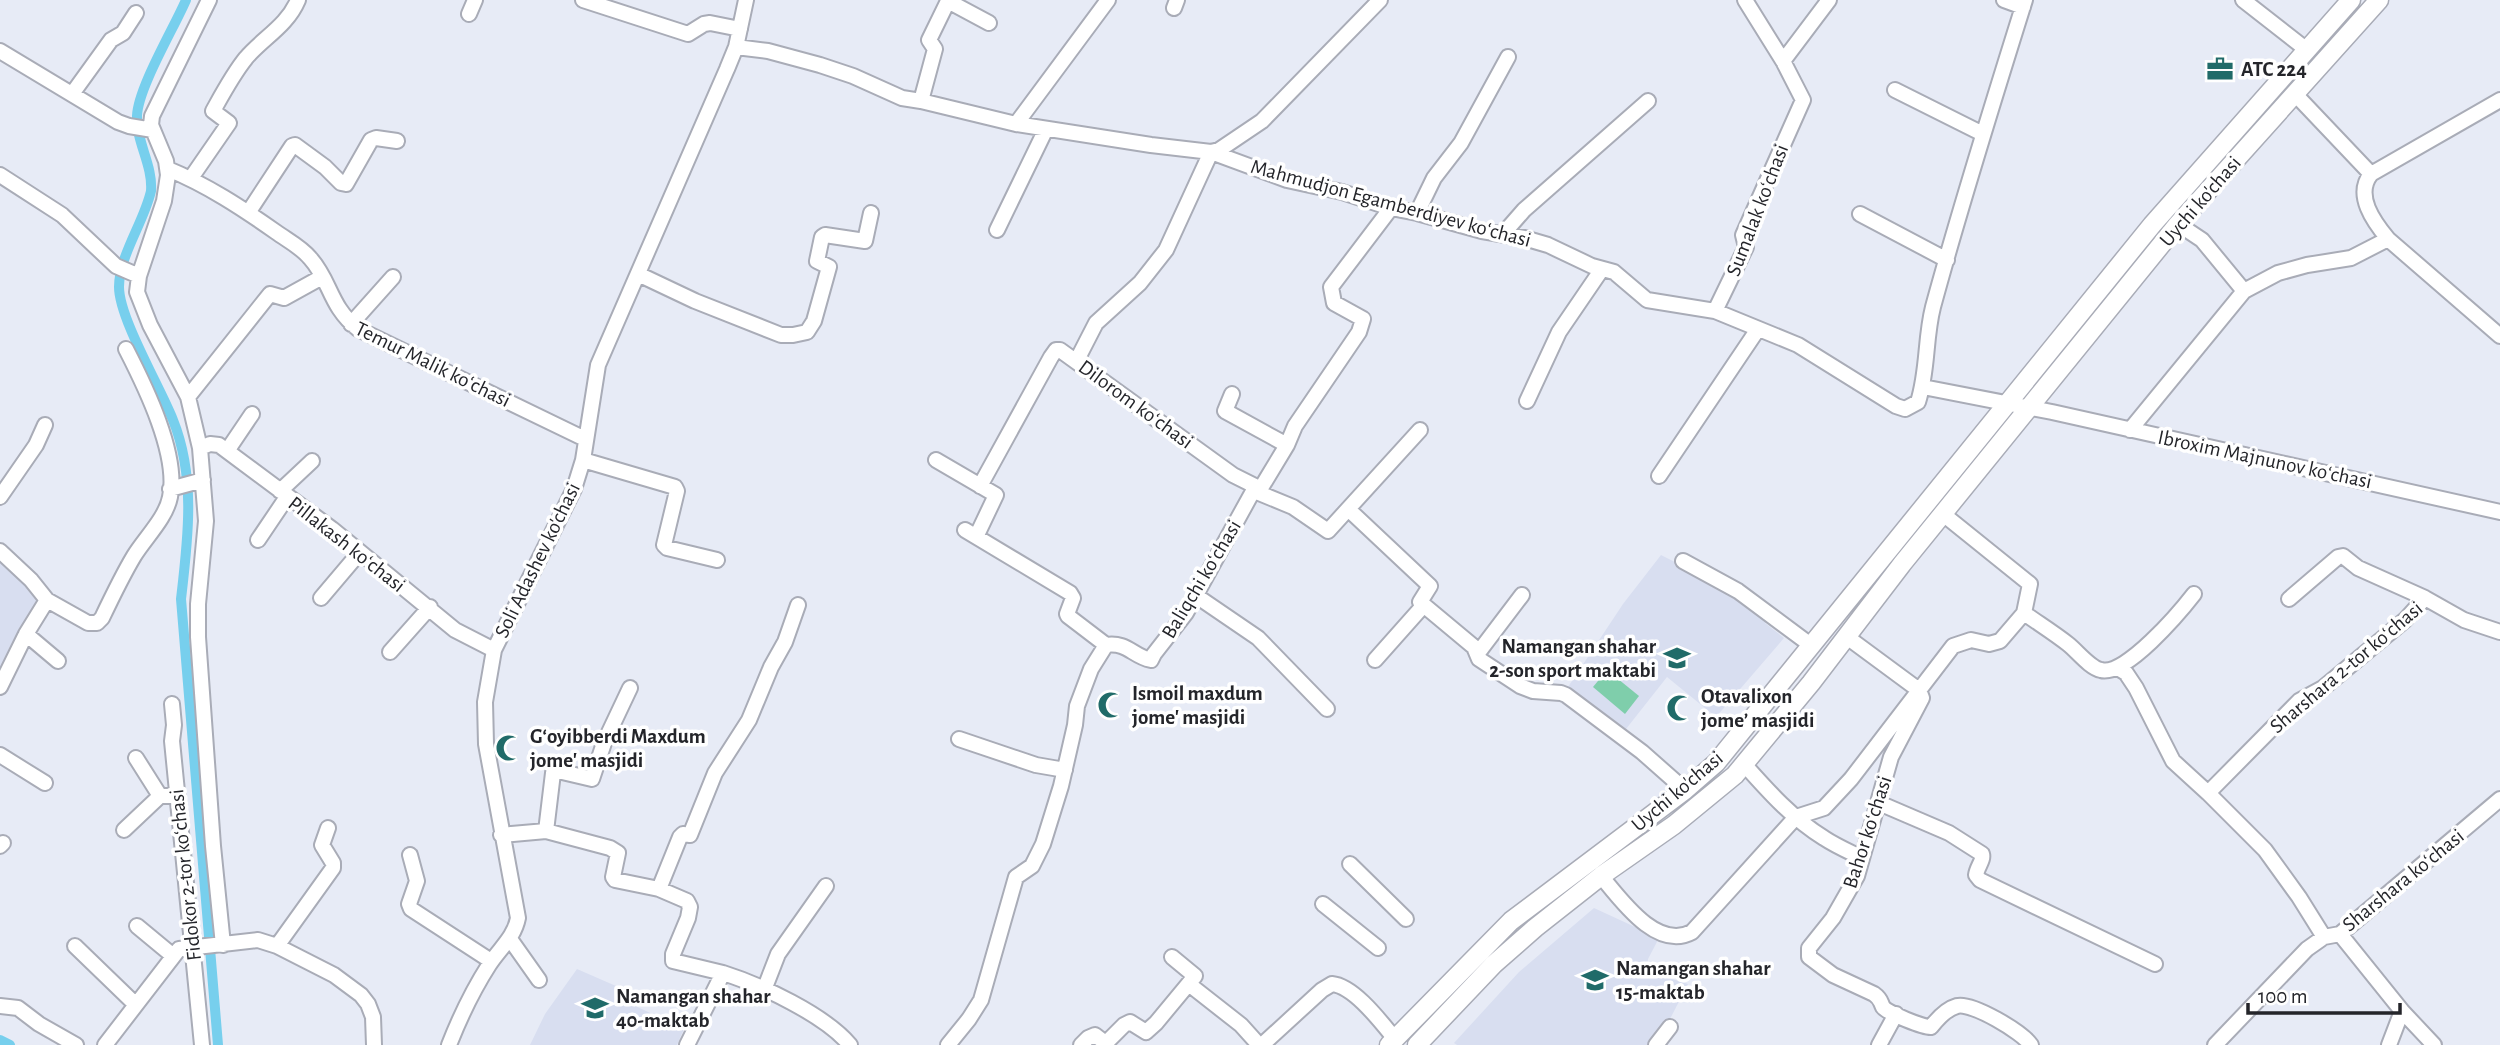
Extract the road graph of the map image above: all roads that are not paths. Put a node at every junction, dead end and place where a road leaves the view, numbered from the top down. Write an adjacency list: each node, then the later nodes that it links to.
1 (209, 0): 29 (street)
2 (298, 0): 37 (street)
3 (583, 0): 16 (street)
4 (746, 0): 16 (street, Soli Adashev ko'chasi)
5 (1108, 0): 28 (street)
6 (1380, 0): 33 (street)
7 (1745, 0): 21 (street, Sumalak koʻchasi)
8 (1829, 0): 21 (street)
9 (2004, 0): 13 (street)
10 (2243, 0): 18 (street)
11 (2351, 0): 18 (main road, Uychi ko'chasi)
12 (2379, 0): 24 (main road, Uychi ko'chasi)
13 (2024, 3): 31 (street)
14 (136, 13): 23 (street)
15 (989, 23): 26 (street)
16 (740, 29): 17 (street, Soli Adashev ko'chasi)
17 (736, 47): 26 (street, Mahmudjon Egamberdiyev koʻchasi); 50 (street, Soli Adashev ko'chasi)
18 (2307, 50): 64 (main road, Uychi ko'chasi)
19 (0, 51): 23 (street)
20 (1508, 57): 41 (street)
21 (1783, 61): 54 (street, Sumalak koʻchasi)
22 (1895, 90): 31 (street)
23 (72, 94): 29 (street)
24 (2295, 94): 35 (street); 43 (main road, Uychi ko'chasi)
25 (2500, 100): 35 (street)
26 (921, 101): 28 (street, Mahmudjon Egamberdiyev koʻchasi)
27 (1648, 101): 45 (street)
28 (1016, 124): 30 (street, Mahmudjon Egamberdiyev koʻchasi)
29 (150, 129): 34 (street)
30 (1046, 129): 33 (street, Mahmudjon Egamberdiyev koʻchasi); 44 (street)
31 (1983, 134): 47 (street)
32 (397, 141): 39 (street)
33 (1211, 152): 38 (street, Mahmudjon Egamberdiyev koʻchasi); 59 (street)
34 (168, 169): 37 (street, Temur Malik koʻchasi); 49 (street)
35 (2371, 174): 46 (street)
36 (0, 175): 49 (street)
37 (191, 178): 39 (street, Temur Malik koʻchasi)
38 (1391, 208): 41 (street, Mahmudjon Egamberdiyev koʻchasi); 71 (street, Baliqchi koʻchasi)
39 (248, 213): 51 (street, Temur Malik koʻchasi)
40 (871, 213): 50 (street)
41 (1417, 213): 45 (street, Mahmudjon Egamberdiyev koʻchasi)
42 (1860, 214): 47 (street)
43 (2178, 224): 53 (street); 65 (main road, Uychi ko'chasi)
44 (997, 230)
45 (1503, 234): 48 (street, Mahmudjon Egamberdiyev koʻchasi)
46 (2388, 239): 53 (street); 57 (street)
47 (1947, 260): 60 (street)
48 (1602, 269): 54 (street, Mahmudjon Egamberdiyev koʻchasi); 63 (street)
49 (136, 274): 62 (street)
50 (638, 274): 70 (street, Soli Adashev ko'chasi)
51 (321, 276): 55 (street, Temur Malik koʻchasi); 62 (street)
52 (393, 277): 55 (street)
53 (2244, 291): 69 (street)
54 (1715, 312): 56 (street, Mahmudjon Egamberdiyev koʻchasi)
55 (351, 324): 70 (street, Temur Malik koʻchasi)
56 (1758, 330): 60 (street, Mahmudjon Egamberdiyev koʻchasi); 77 (street)
57 (2500, 336)
58 (126, 349): 80 (street)
59 (1077, 360): 79 (street, Dilorom koʻchasi); 81 (street, Dilorom koʻchasi)
60 (1923, 387): 64 (street)
61 (1233, 394): 71 (street)
62 (188, 397): 72 (street)
63 (1527, 401)
64 (2008, 404): 65 (street); 107 (main road, Uychi ko'chasi)
65 (2030, 408): 69 (street, Ibroxim Majnunov koʻchasi); 86 (main road, Uychi ko'chasi)
66 (252, 414): 73 (street)
67 (46, 425): 83 (street)
68 (1420, 430): 84 (street)
69 (2130, 430): 85 (street, Ibroxim Majnunov koʻchasi)
70 (585, 439): 74 (street, Soli Adashev ko'chasi)
71 (1287, 444): 81 (street, Baliqchi koʻchasi)
72 (200, 448): 73 (street); 78 (street)
73 (227, 451): 82 (street, Pillakash koʻchasi)
74 (583, 460): 90 (street); 108 (street, Soli Adashev ko'chasi)
75 (936, 460): 79 (street)
76 (312, 461): 82 (street)
77 (1659, 476)
78 (199, 481): 80 (street); 148 (street)
79 (980, 486): 106 (street)
80 (172, 489): 98 (street)
81 (1256, 490): 84 (street, Dilorom koʻchasi); 93 (street, Baliqchi koʻchasi)
82 (284, 494): 87 (street); 89 (street, Pillakash koʻchasi)
83 (0, 497)
84 (1348, 509): 100 (street)
85 (2500, 512)
86 (1943, 514): 102 (street); 105 (main road, Uychi ko'chasi)
87 (258, 540)
88 (0, 551): 98 (street)
89 (360, 552): 95 (street); 101 (street, Pillakash koʻchasi)
90 (717, 560)
91 (1683, 561): 107 (street)
92 (2194, 593): 113 (street)
93 (1195, 595): 106 (street, Baliqchi koʻchasi); 118 (street)
94 (1522, 595): 110 (street)
95 (321, 598)
96 (2424, 598): 97 (street); 103 (street, Sharshara 2-tor koʻchasi); 126 (street, Sharshara 2-tor koʻchasi)
97 (2289, 599)
98 (47, 600): 104 (street)
99 (798, 605): 141 (street)
100 (1423, 606): 110 (street); 111 (street)
101 (430, 607): 108 (street, Pillakash koʻchasi); 109 (street)
102 (2024, 613): 113 (street); 116 (street)
103 (2500, 632)
104 (26, 634): 112 (street); 114 (street)
105 (1847, 637): 116 (street); 122 (main road, Uychi ko'chasi)
106 (1105, 645): 123 (street)
107 (1812, 646): 125 (main road, Uychi ko'chasi)
108 (494, 650): 135 (street, Soli Adashev ko'chasi)
109 (390, 652)
110 (1478, 653): 125 (street)
111 (1375, 660)
112 (58, 661)
113 (2118, 668): 126 (street)
114 (0, 687)
115 (630, 688): 134 (street)
116 (1919, 690): 130 (street, Bahor koʻchasi); 131 (street)
117 (172, 704): 128 (street, Fidokor 2-tor koʻchasi)
118 (1327, 709)
119 (959, 739): 123 (street)
120 (0, 754): 124 (street)
121 (136, 758): 127 (street)
122 (1744, 764): 131 (street); 139 (main road, Uychi ko'chasi)
123 (1065, 770): 175 (street)
124 (45, 783)
125 (1685, 790): 167 (main road, Uychi ko'chasi)
126 (2208, 793): 146 (street)
127 (160, 796): 128 (street); 133 (street)
128 (178, 796): 151 (street, Fidokor 2-tor koʻchasi)
129 (2500, 799): 145 (street, Sharshara koʻchasi)
130 (1880, 803): 137 (street, Bahor koʻchasi); 156 (street)
131 (1796, 817): 137 (street); 139 (street)
132 (328, 828): 150 (street)
133 (124, 830)
134 (545, 831): 135 (street); 141 (street)
135 (501, 835): 147 (street, Soli Adashev ko'chasi)
136 (410, 855): 155 (street)
137 (1863, 858): 164 (street, Bahor koʻchasi)
138 (1350, 864): 143 (street)
139 (1601, 876): 177 (main road, Uychi ko'chasi)
140 (826, 886): 160 (street)
141 (659, 889): 157 (street)
142 (1323, 904): 152 (street)
143 (1406, 919)
144 (137, 926): 153 (street)
145 (2340, 934): 146 (street, Sharshara koʻchasi); 163 (street)
146 (2324, 937): 181 (street, Sharshara koʻchasi)
147 (510, 939): 155 (street); 158 (street)
148 (220, 945): 150 (street); 151 (street)
149 (75, 946): 161 (street)
150 (277, 946): 171 (street)
151 (195, 947): 153 (street); 170 (street, Fidokor 2-tor koʻchasi)
152 (1378, 948)
153 (172, 955): 161 (street)
154 (1172, 957): 159 (street)
155 (491, 961): 172 (street)
156 (2155, 964)
157 (723, 973): 160 (street); 173 (street)
158 (539, 980)
159 (1190, 985): 166 (street); 176 (street)
160 (764, 990): 174 (street)
161 (135, 1004): 169 (street)
162 (0, 1006): 168 (street)
163 (2402, 1011): 182 (street); 183 (street)
164 (1896, 1014): 179 (street); 180 (street)
165 (1670, 1027): 178 (street)
166 (1086, 1040)
167 (1392, 1042): 176 (street)
168 (76, 1045)
169 (105, 1045)
170 (202, 1045)
171 (374, 1045)
172 (449, 1045)
173 (687, 1045)
174 (850, 1045)
175 (948, 1045)
176 (1261, 1045)
177 (1417, 1045)
178 (1656, 1045)
179 (1879, 1045)
180 (2031, 1045)
181 (2215, 1045)
182 (2389, 1045)
183 (2434, 1045)

